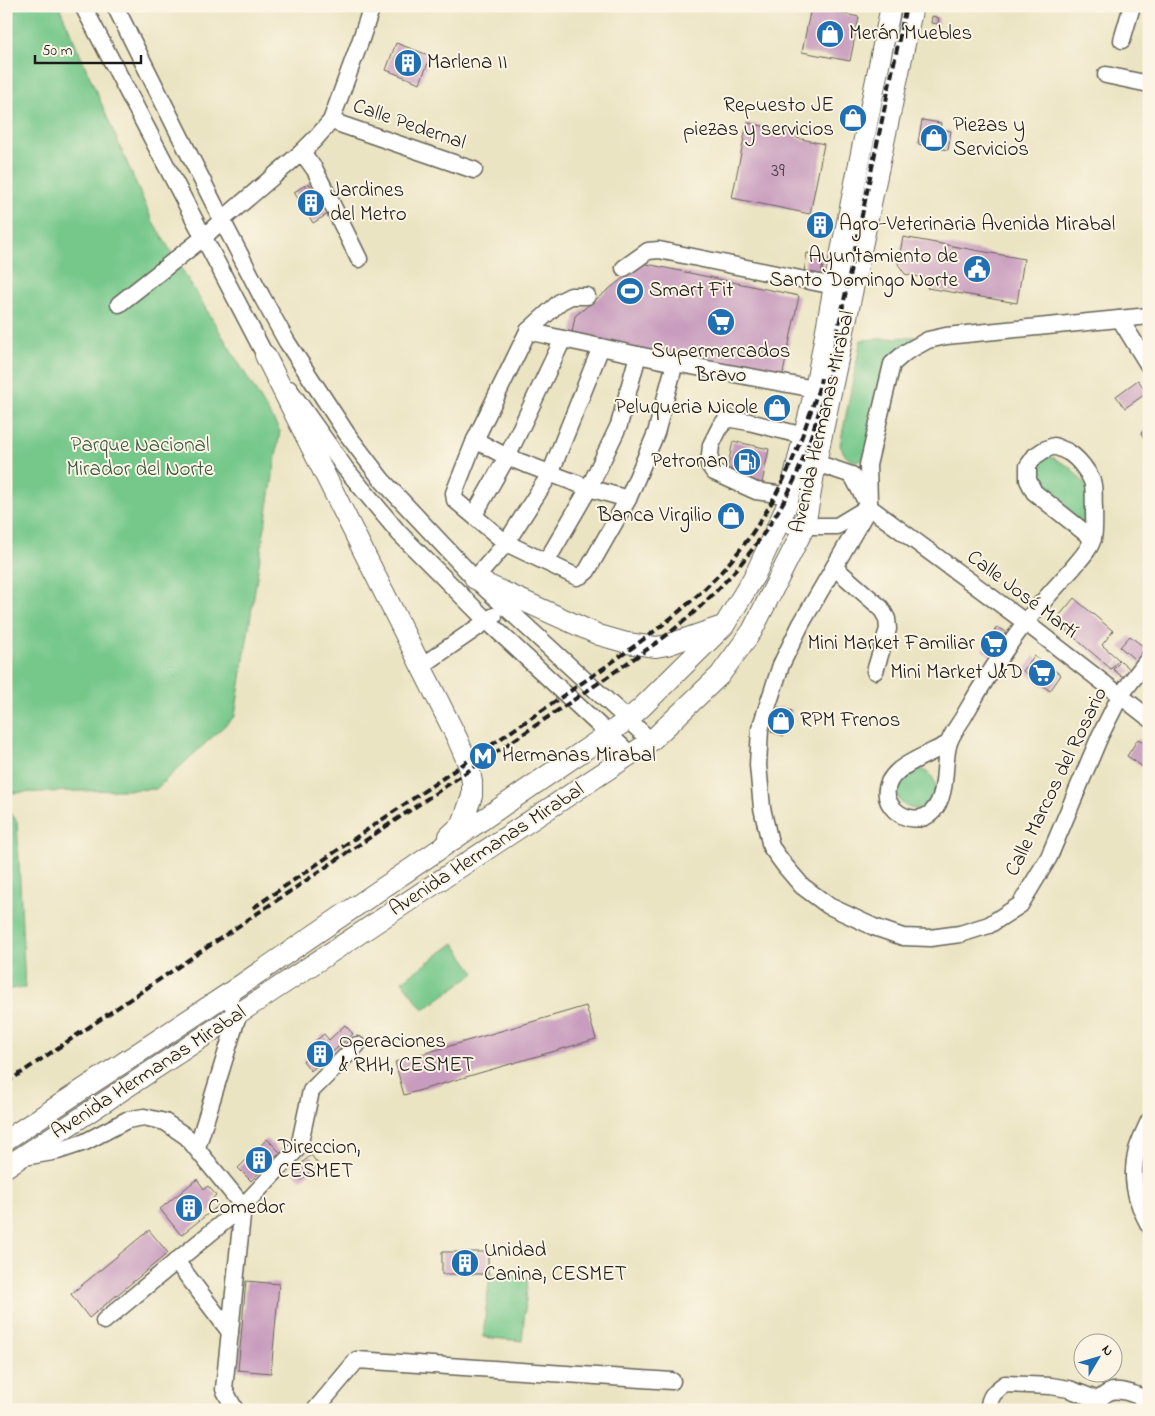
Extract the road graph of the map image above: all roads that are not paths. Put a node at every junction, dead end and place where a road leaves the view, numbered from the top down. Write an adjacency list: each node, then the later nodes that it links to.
1 (83, 6): 14 (street)
2 (115, 6): 13 (street)
3 (372, 6): 10 (street)
4 (891, 6): 17 (main road, Avenida Hermanas Mirabal)
5 (913, 6): 33 (main road, Avenida Hermanas Mirabal)
6 (1132, 6): 7 (street)
7 (1122, 40)
8 (1106, 75): 9 (street)
9 (1149, 84)
10 (331, 121): 11 (street); 12 (street, Calle Pedernal)
11 (302, 152): 13 (street); 15 (street)
12 (474, 170)
13 (222, 220): 14 (street); 46 (street)
14 (204, 238): 19 (street); 25 (street)
15 (359, 259)
16 (624, 268): 17 (street)
17 (834, 286): 29 (main road, Avenida Hermanas Mirabal)
18 (587, 296): 22 (street)
19 (119, 304)
20 (1149, 316): 21 (street)
21 (1120, 319): 28 (street); 38 (street)
22 (528, 331): 23 (street); 31 (street)
23 (563, 339): 24 (street); 32 (street)
24 (601, 348): 26 (street); 34 (street)
25 (265, 355): 48 (street); 52 (main road)
26 (638, 355): 27 (street); 35 (street)
27 (674, 363): 29 (street); 37 (street)
28 (1149, 366)
29 (815, 389): 30 (main road, Avenida Hermanas Mirabal)
30 (804, 436): 33 (main road, Avenida Hermanas Mirabal); 36 (street)
31 (475, 440): 32 (street); 39 (street)
32 (507, 457): 34 (street); 39 (street)
33 (807, 463): 36 (main road, Avenida Hermanas Mirabal); 38 (street); 41 (main road, Avenida Hermanas Mirabal)
34 (550, 474): 35 (street); 43 (street)
35 (590, 488): 37 (street); 44 (street)
36 (790, 496): 40 (main road, Avenida Hermanas Mirabal)
37 (628, 499): 44 (street)
38 (869, 507): 41 (street); 45 (street, Calle Marcos del Rosario); 49 (street, Calle José Martí)
39 (474, 515): 43 (street)
40 (779, 524): 41 (street); 50 (main road, Avenida Hermanas Mirabal)
41 (805, 526): 58 (main road, Avenida Hermanas Mirabal)
42 (1093, 539): 42 (street); 49 (street)
43 (506, 543): 44 (street); 46 (street)
44 (546, 562)
45 (834, 567): 53 (street); 54 (street, Calle Marcos del Rosario)
46 (474, 579): 47 (street); 50 (main road)
47 (507, 608): 48 (street); 56 (street)
48 (486, 620): 52 (street); 57 (street)
49 (1025, 622): 54 (street, Calle José Martí); 59 (street)
50 (724, 626): 56 (main road, Avenida Hermanas Mirabal)
51 (1149, 658): 54 (street, Calle Marcos del Rosario)
52 (420, 667): 61 (main road)
53 (875, 671)
54 (1120, 696): 55 (street, Calle José Martí)
55 (1149, 718)
56 (627, 720): 57 (main road, Avenida Hermanas Mirabal); 58 (street)
57 (608, 734): 60 (street); 61 (main road, Avenida Hermanas Mirabal)
58 (652, 741): 60 (main road, Avenida Hermanas Mirabal)
59 (948, 744): 59 (street)
60 (631, 755): 63 (main road, Avenida Hermanas Mirabal)
61 (422, 861): 62 (main road, Avenida Hermanas Mirabal)
62 (226, 995): 63 (street); 66 (main road, Avenida Hermanas Mirabal)
63 (238, 1015): 67 (street); 68 (main road, Avenida Hermanas Mirabal)
64 (356, 1045): 69 (street)
65 (1149, 1121): 70 (street)
66 (6, 1140)
67 (197, 1148): 68 (street); 69 (street)
68 (14, 1162)
69 (243, 1206): 71 (street); 73 (street)
70 (1149, 1225)
71 (176, 1261): 72 (street); 73 (street)
72 (104, 1320)
73 (230, 1332): 75 (street)
74 (672, 1381): 80 (street)
75 (224, 1388): 78 (street); 79 (street)
76 (1149, 1401): 77 (street)
77 (1097, 1405): 81 (street)
78 (221, 1410)
79 (235, 1410)
80 (315, 1410)
81 (989, 1410)

